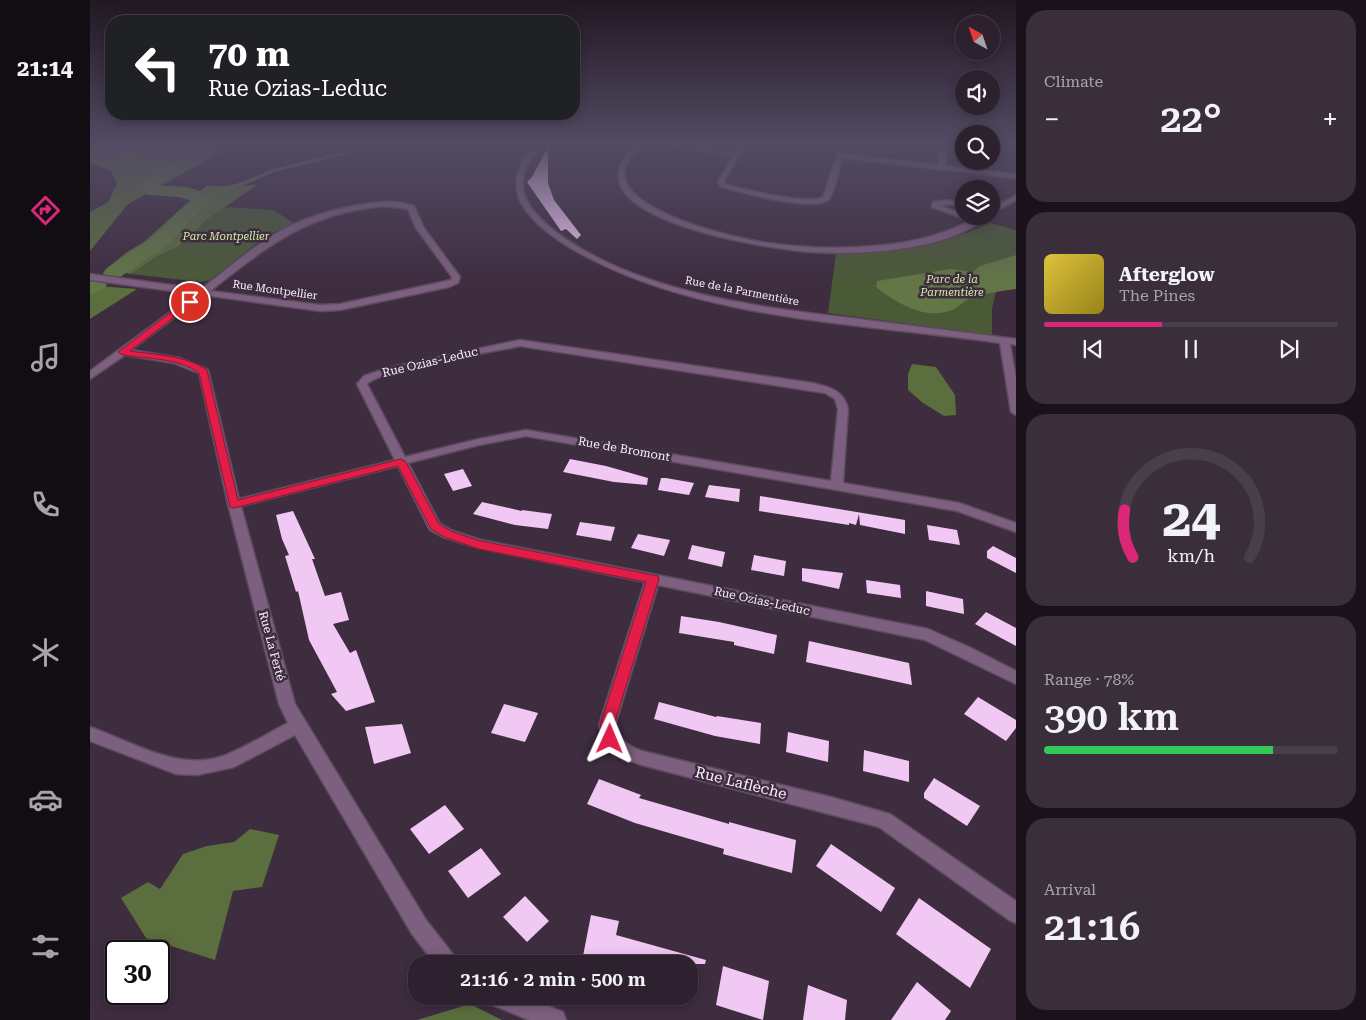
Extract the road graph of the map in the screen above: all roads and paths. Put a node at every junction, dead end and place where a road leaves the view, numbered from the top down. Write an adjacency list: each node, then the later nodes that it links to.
1 (520, 193): 12 (street, Rue de la Parmentière)
2 (629, 193): 9 (street)
3 (747, 193): 4 (street)
4 (828, 193)
5 (1016, 197): 7 (street)
6 (955, 203): 8 (street)
7 (1000, 207)
8 (955, 213)
9 (969, 225)
10 (90, 277): 11 (street, Rue Montpellier)
11 (203, 291): 11 (street, Rue Montpellier); 14 (street)
12 (1005, 340): 13 (street, Rue de la Parmentière); 16 (street)
13 (1016, 342)
14 (123, 352): 15 (street); 19 (street, Rue La Ferté)
15 (90, 376)
16 (1016, 412)
17 (401, 462): 18 (street, Rue de Bromont); 18 (street, Rue Ozias-Leduc); 19 (street, Rue de Bromont); 21 (street, Rue Ozias-Leduc)
18 (837, 486): 20 (street, Rue de Bromont)
19 (234, 504): 23 (street, Rue La Ferté)
20 (1016, 528)
21 (653, 579): 22 (street, Rue Ozias-Leduc); 25 (street, Rue Laflèche)
22 (1016, 678)
23 (298, 726): 24 (street); 26 (street, Rue La Ferté)
24 (90, 734)
25 (1016, 913)
26 (441, 955)
27 (518, 1005): 28 (street)
28 (555, 1020)

